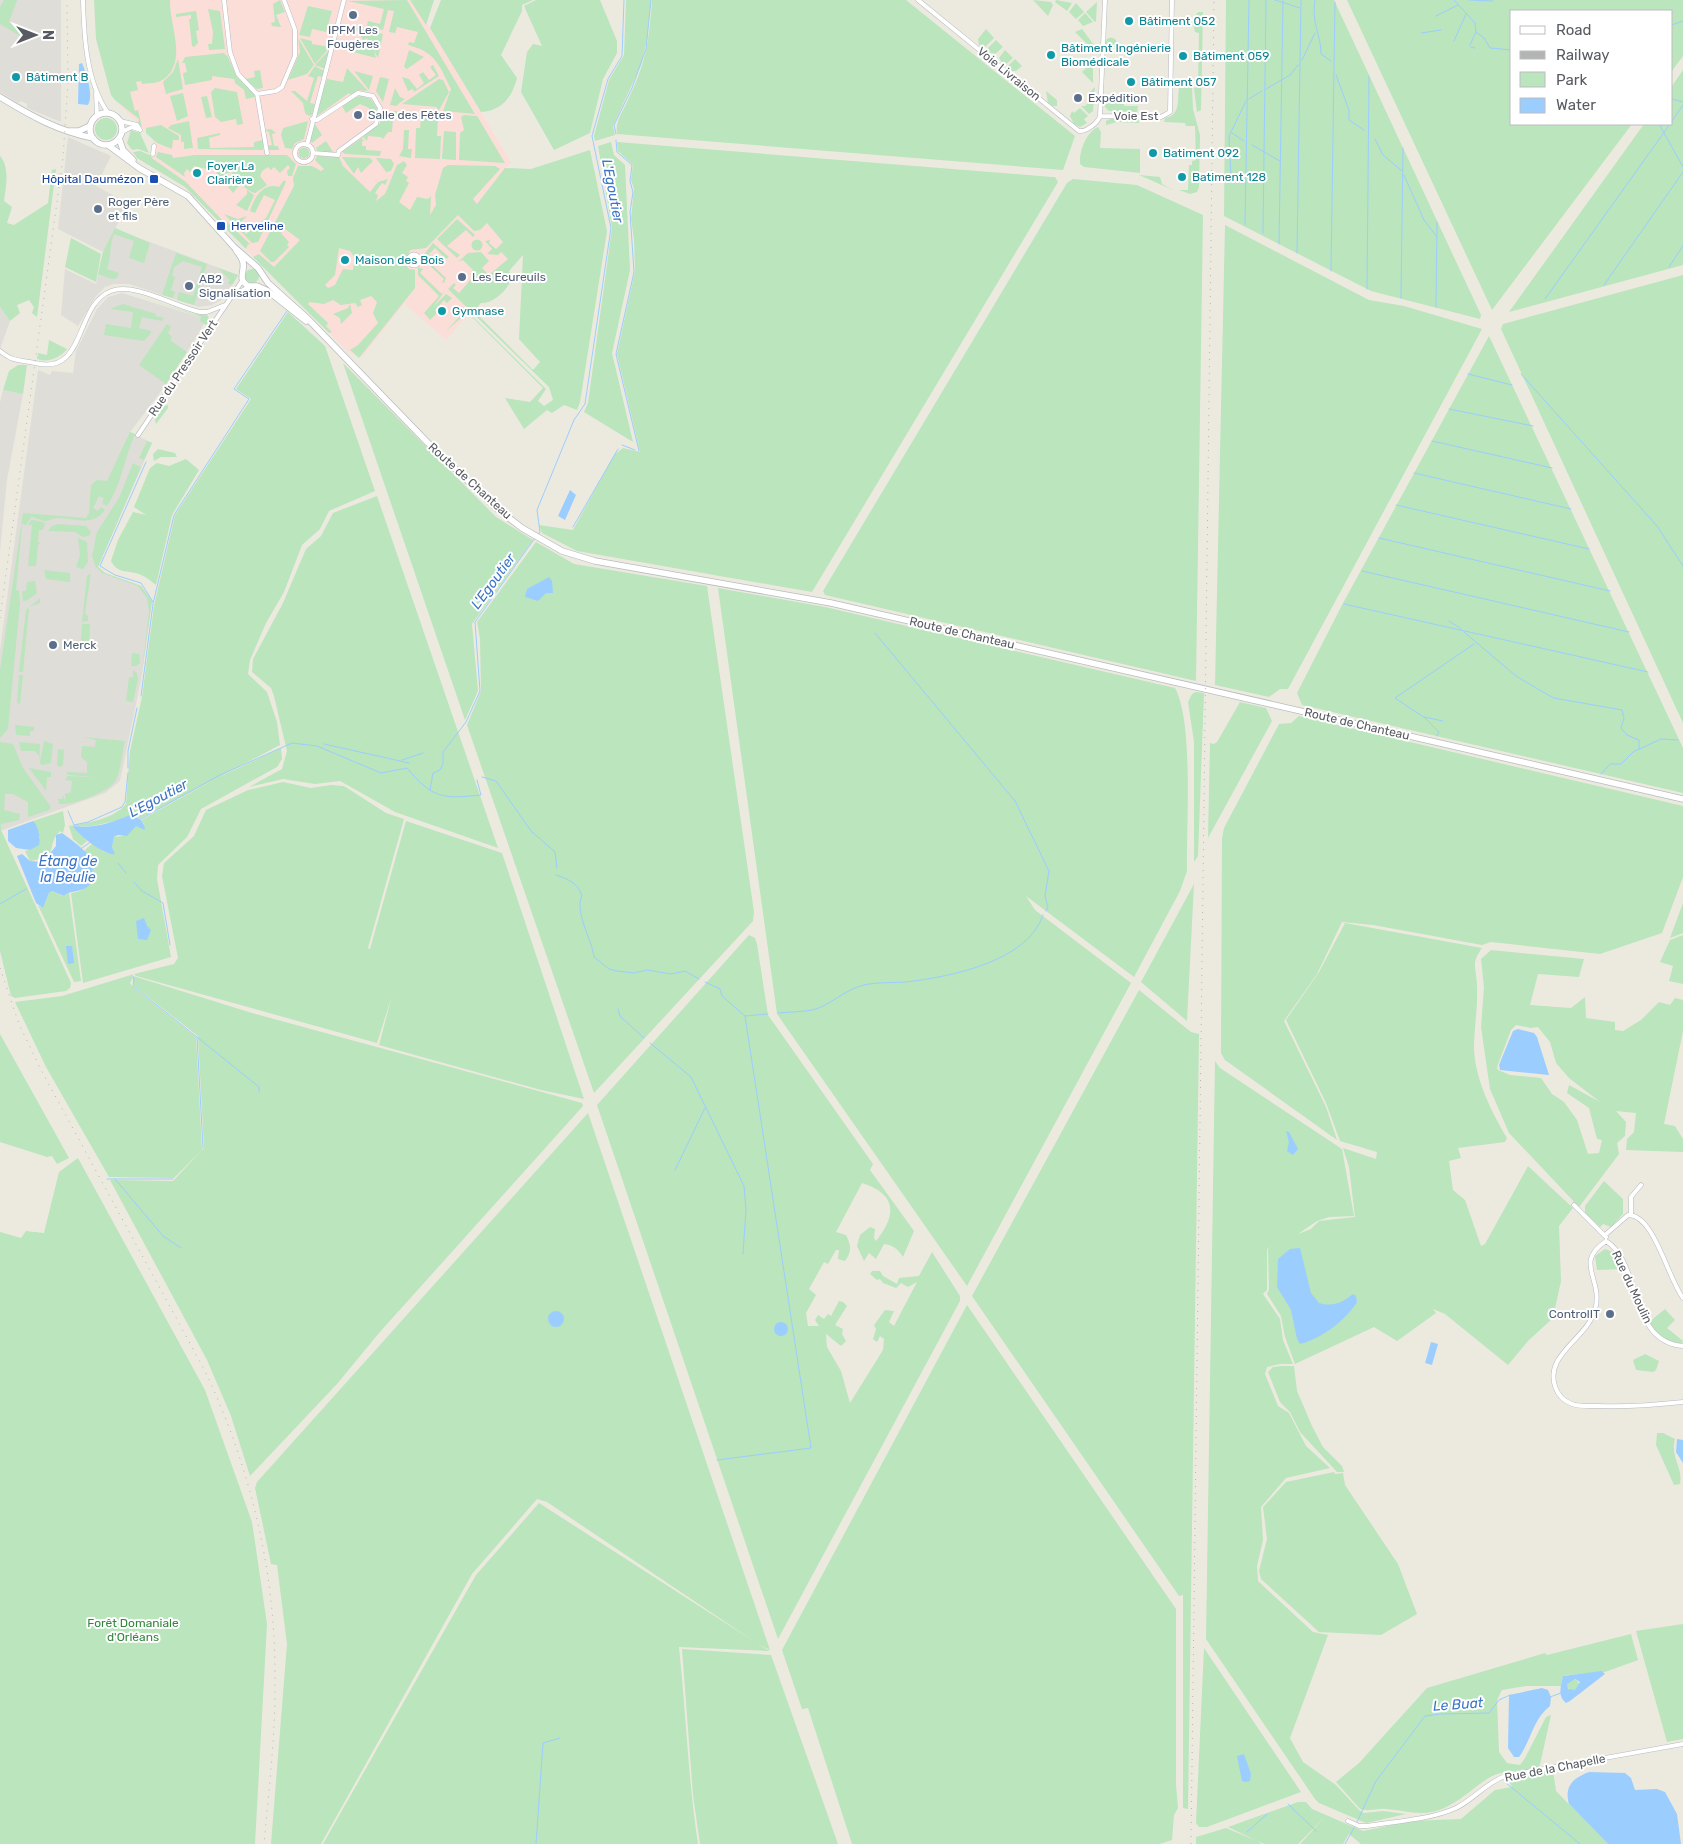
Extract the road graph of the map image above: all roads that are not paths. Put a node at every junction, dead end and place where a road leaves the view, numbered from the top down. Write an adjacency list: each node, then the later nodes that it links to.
1 (83, 0): 8 (street)
2 (224, 0): 9 (street)
3 (284, 0): 9 (street)
4 (344, 0): 14 (street)
5 (918, 0): 13 (street, Voie Livraison)
6 (1105, 0): 13 (street)
7 (1172, 0): 13 (street, Voie Est)
8 (96, 86): 11 (street); 12 (street)
9 (257, 94): 23 (street)
10 (0, 98): 17 (main road)
11 (108, 113): 12 (main road); 15 (main road)
12 (97, 116): 16 (main road)
13 (1100, 116)
14 (312, 119): 21 (street); 24 (street)
15 (120, 120): 18 (main road); 18 (street)
16 (90, 126): 17 (main road); 19 (main road)
17 (67, 131): 19 (main road)
18 (121, 135): 20 (main road); 26 (main road, Route de Chanteau)
19 (93, 138): 20 (main road)
20 (108, 145): 26 (main road, Route de Chanteau)
21 (307, 145): 24 (street); 24 (street)
22 (154, 146): 25 (street)
23 (267, 153)
24 (313, 153)
25 (153, 154)
26 (153, 175): 27 (main road, Route de Chanteau)
27 (234, 246): 28 (main road, Route de Chanteau); 29 (main road, Route de Chanteau)
28 (256, 266): 29 (main road); 30 (main road, Route de Chanteau)
29 (243, 270): 31 (main road, Route de Chanteau)
30 (262, 277): 32 (main road); 36 (main road, Route de Chanteau)
31 (242, 281): 33 (main road); 34 (street, Rue du Pressoir Vert)
32 (257, 286): 33 (main road); 36 (main road, Route de Chanteau)
33 (249, 287): 34 (street, Rue du Pressoir Vert)
34 (228, 300): 35 (street, Rue du Pressoir Vert)
35 (225, 305): 37 (street); 38 (street, Rue du Pressoir Vert)
36 (318, 330): 39 (main road, Route de Chanteau)
37 (0, 351)
38 (138, 435)
39 (1683, 799)
40 (1641, 1185): 42 (street)
41 (1574, 1205): 43 (street)
42 (1631, 1215): 43 (street); 45 (street)
43 (1605, 1235): 44 (street)
44 (1606, 1241): 46 (street, Rue du Moulin); 47 (street)
45 (1683, 1298)
46 (1683, 1346)
47 (1683, 1402)
48 (1683, 1744): 49 (street, Rue de la Chapelle)
49 (1348, 1821)

